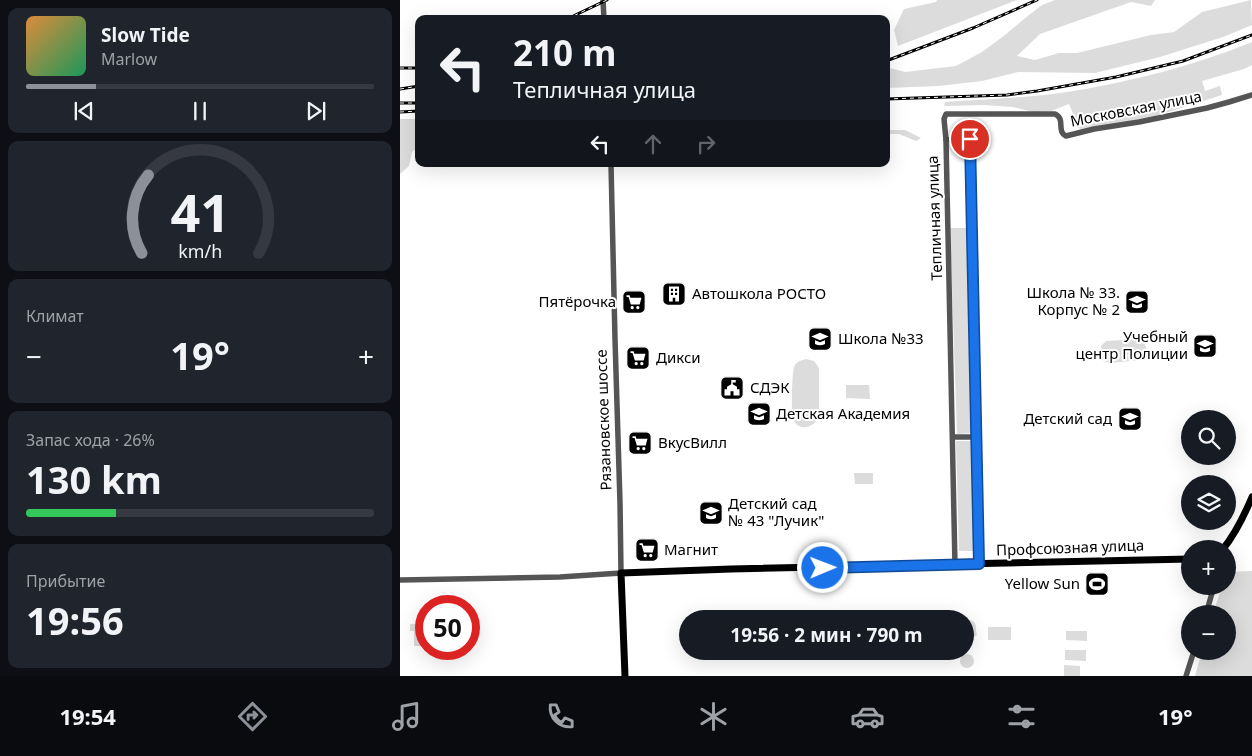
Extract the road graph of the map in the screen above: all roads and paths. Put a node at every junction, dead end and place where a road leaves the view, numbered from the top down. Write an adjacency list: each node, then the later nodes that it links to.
1 (603, 0): 2 (street)
2 (604, 15)
3 (1252, 95): 4 (street, Московская улица)
4 (946, 140): 6 (street, Тепличная улица); 7 (street, Тепличная улица)
5 (611, 167): 13 (street, Рязановское шоссе)
6 (976, 437): 7 (street); 11 (street, Тепличная улица)
7 (953, 438): 12 (street, Тепличная улица)
8 (1252, 497): 9 (main road)
9 (1230, 540)
10 (1181, 559): 11 (main road, Профсоюзная улица)
11 (979, 564): 12 (main road, Профсоюзная улица)
12 (955, 565): 13 (main road, Профсоюзная улица)
13 (621, 574): 14 (street); 16 (main road, Рязановское шоссе)
14 (400, 580)
15 (1191, 660): 17 (street)
16 (624, 676)
17 (1186, 676)

